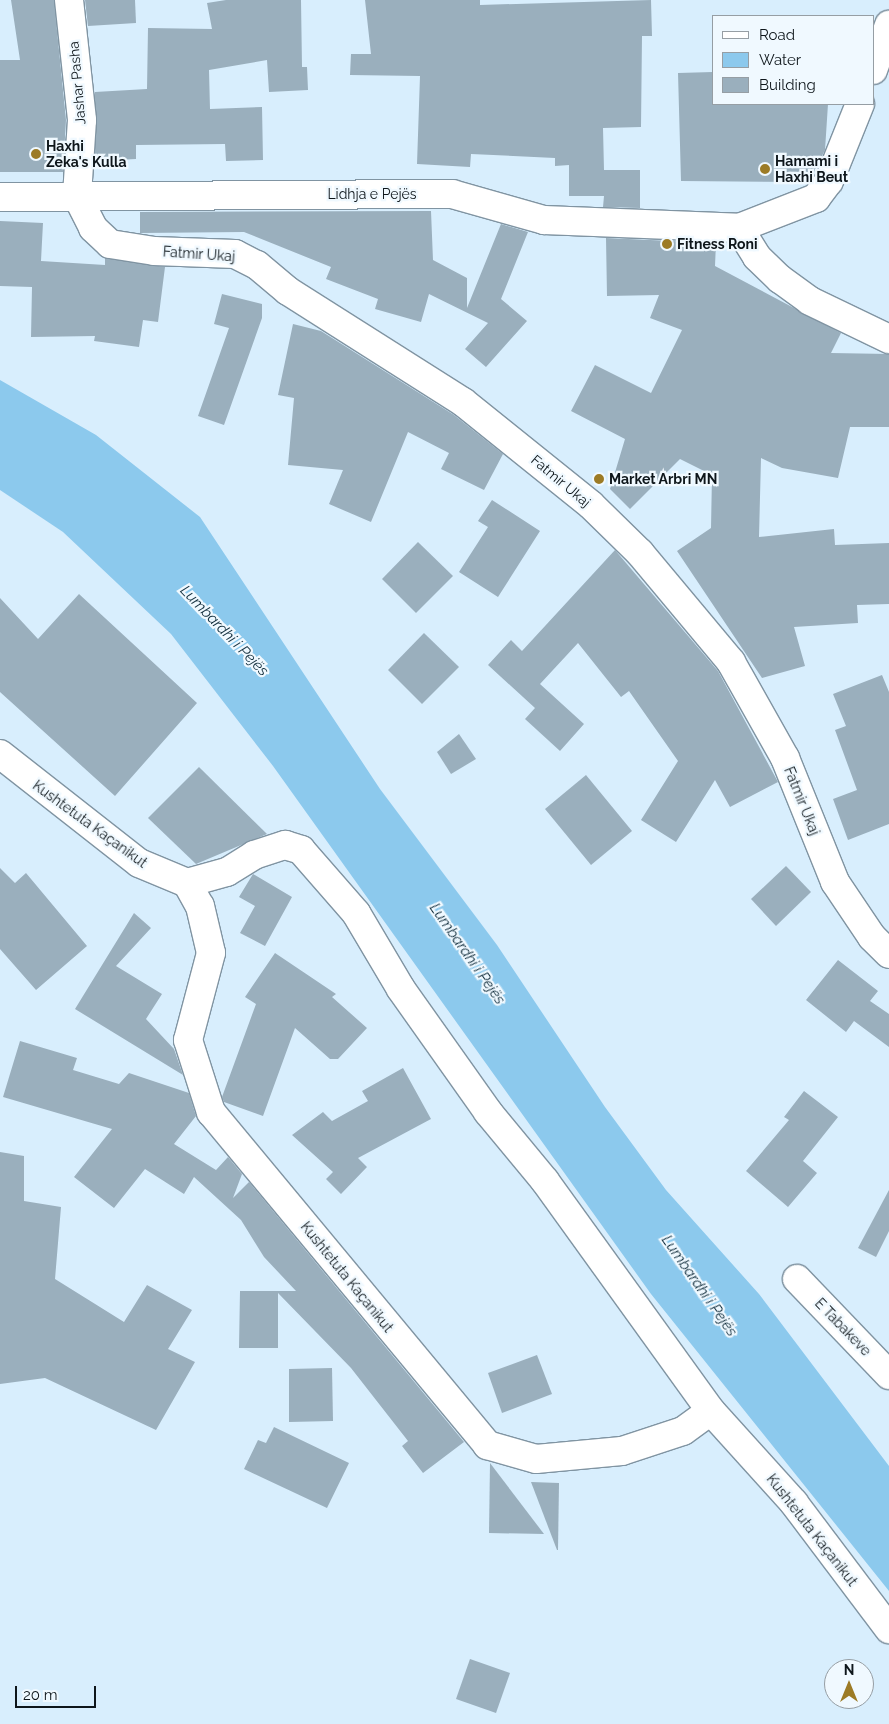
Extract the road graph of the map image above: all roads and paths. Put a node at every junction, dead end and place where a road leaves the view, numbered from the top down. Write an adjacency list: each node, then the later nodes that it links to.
1 (69, 0): 5 (street, Jashar Pasha)
2 (889, 24): 3 (street)
3 (874, 67)
4 (860, 105): 7 (street)
5 (78, 196): 6 (street, Lidhja e Pejës); 7 (street, Lidhja e Pejës); 11 (street, Fatmir Ukaj)
6 (0, 197)
7 (739, 228): 8 (street)
8 (889, 340)
9 (0, 754): 10 (street, Kushtetuta Kaçanikut)
10 (187, 883): 14 (street, Kushtetuta Kaçanikut); 14 (street, Kushtetuta Kaçanikut)
11 (889, 954)
12 (797, 1279): 13 (street, E Tabakeve)
13 (889, 1375)
14 (711, 1412): 15 (street, Kushtetuta Kaçanikut)
15 (889, 1629)

